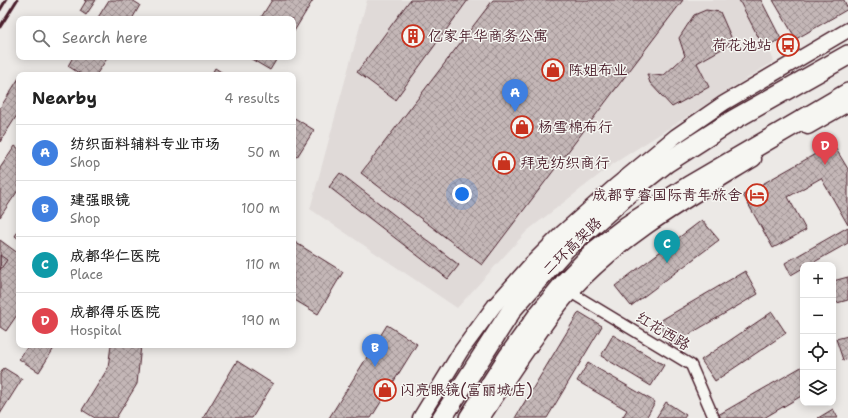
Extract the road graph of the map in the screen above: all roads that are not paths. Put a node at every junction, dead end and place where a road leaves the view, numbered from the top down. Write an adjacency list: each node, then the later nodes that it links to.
1 (848, 30): 8 (main road)
2 (848, 40): 6 (highway)
3 (848, 55): 6 (highway, 二环高架路)
4 (848, 92): 10 (highway, 二环高架路)
5 (848, 104): 7 (main road)
6 (666, 163): 9 (highway, 二环高架路)
7 (570, 292): 11 (main road); 12 (street, 红花西路)
8 (420, 418)
9 (442, 418)
10 (469, 418)
11 (482, 418)
12 (714, 418)

